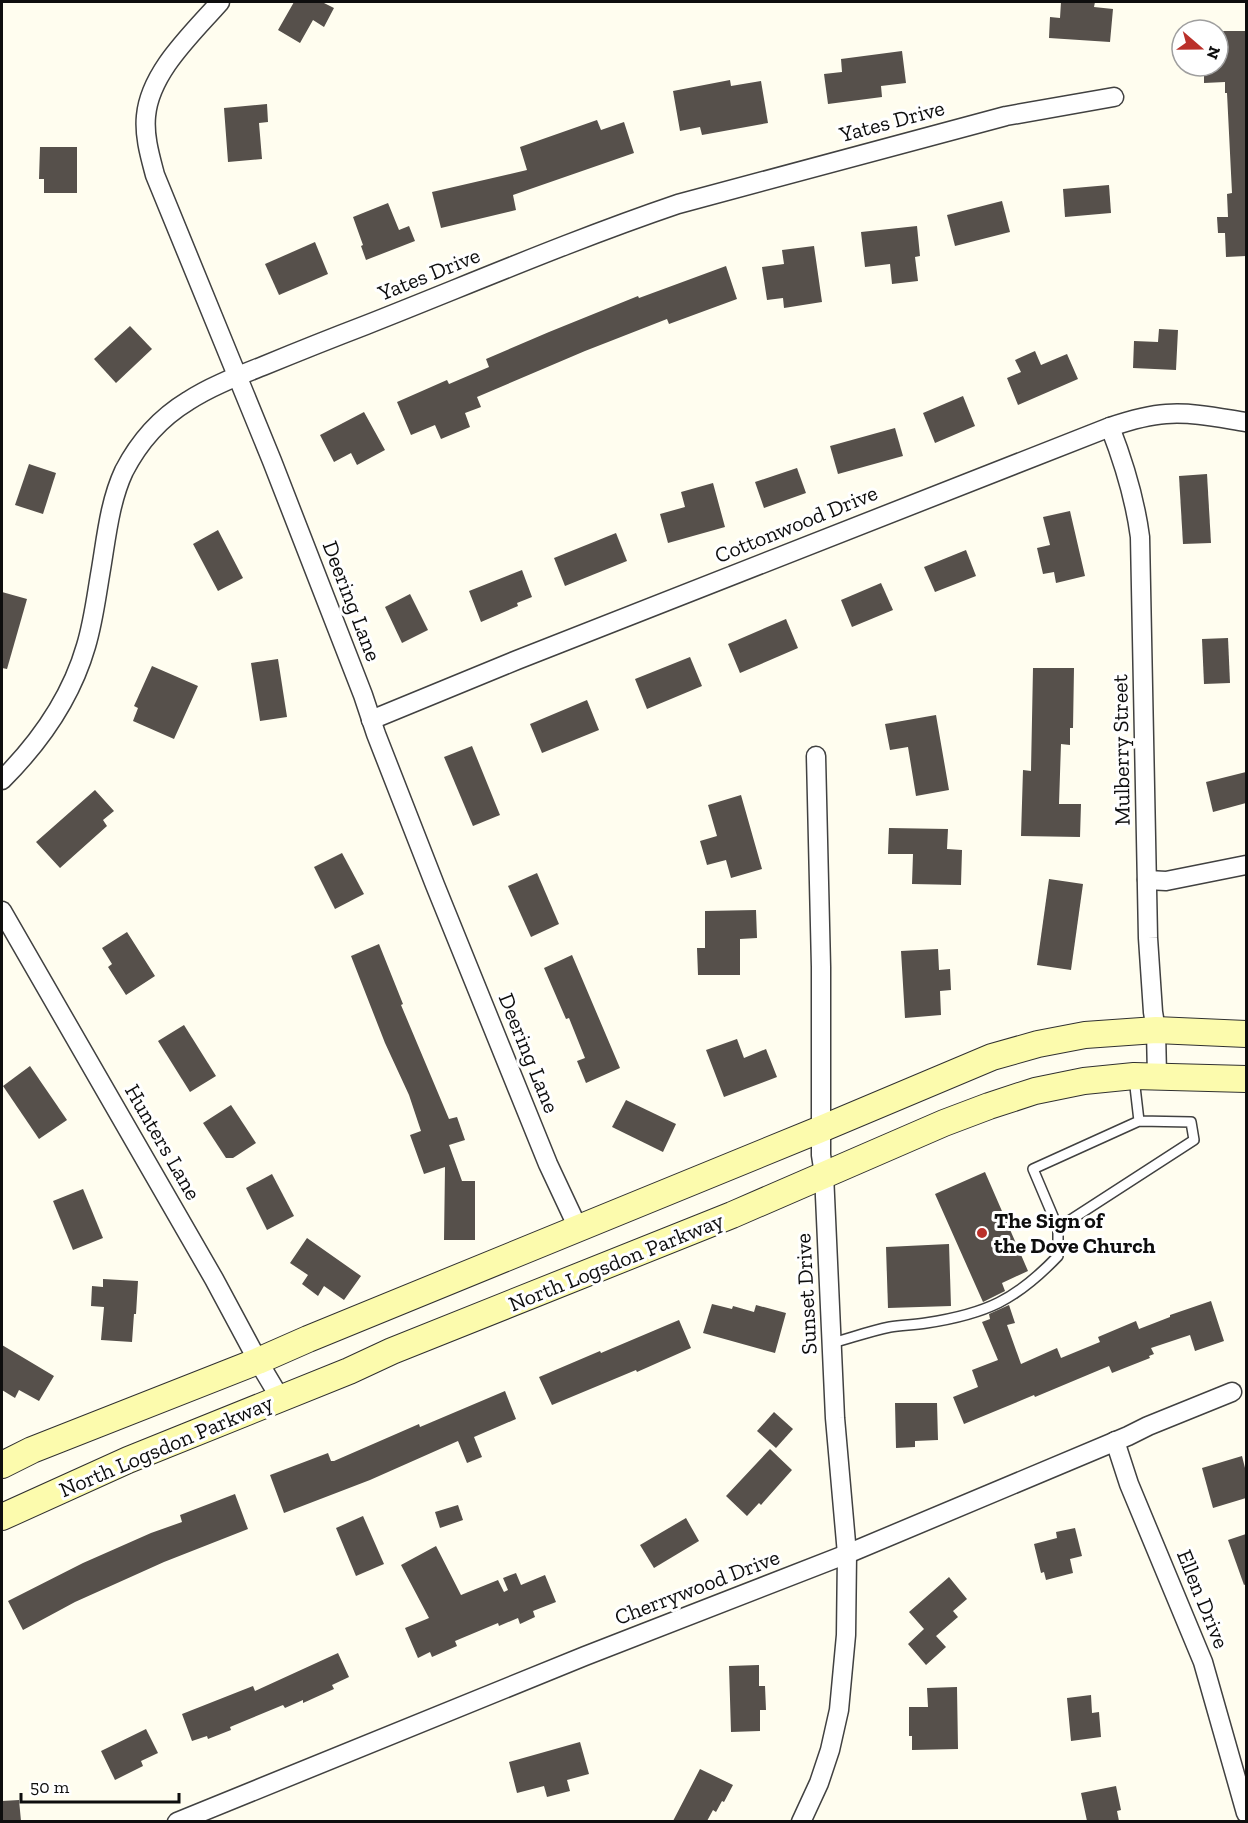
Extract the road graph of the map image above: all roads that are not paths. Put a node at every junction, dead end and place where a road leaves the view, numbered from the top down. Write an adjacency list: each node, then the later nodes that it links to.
1 (220, 2): 3 (street, Deering Lane)
2 (1114, 97): 3 (street, Yates Drive)
3 (237, 377): 6 (street, Deering Lane); 8 (street, Yates Drive)
4 (1246, 422): 5 (street, Cottonwood Drive)
5 (1110, 427): 6 (street, Cottonwood Drive); 10 (street, Mulberry Street)
6 (371, 720): 19 (street, Deering Lane)
7 (816, 756): 17 (street, Sunset Drive)
8 (2, 780)
9 (1246, 865): 10 (street)
10 (1147, 880): 12 (street, Mulberry Street)
11 (2, 911): 22 (street, Hunters Lane)
12 (1156, 1030): 13 (main road, North Logsdon Parkway); 14 (street, Mulberry Street); 17 (main road, North Logsdon Parkway)
13 (1246, 1034)
14 (1145, 1076): 15 (main road, North Logsdon Parkway); 16 (lane); 18 (main road, North Logsdon Parkway)
15 (1246, 1079)
16 (1139, 1121): 20 (lane); 20 (lane)
17 (821, 1129): 18 (street, Sunset Drive); 19 (main road, North Logsdon Parkway)
18 (824, 1174): 21 (street, Sunset Drive); 24 (main road, North Logsdon Parkway)
19 (578, 1228): 22 (main road, North Logsdon Parkway)
20 (1058, 1228): 21 (lane)
21 (832, 1343): 28 (street, Sunset Drive)
22 (258, 1361): 24 (street, Hunters Lane); 26 (main road, North Logsdon Parkway)
23 (1232, 1392): 25 (street, Cherrywood Drive)
24 (280, 1398): 27 (main road, North Logsdon Parkway)
25 (1115, 1441): 28 (street, Cherrywood Drive); 29 (street, Ellen Drive)
26 (2, 1466)
27 (4, 1511)
28 (847, 1554): 30 (street, Cherrywood Drive); 31 (street, Sunset Drive)
29 (1246, 1814)
30 (177, 1821)
31 (801, 1821)

